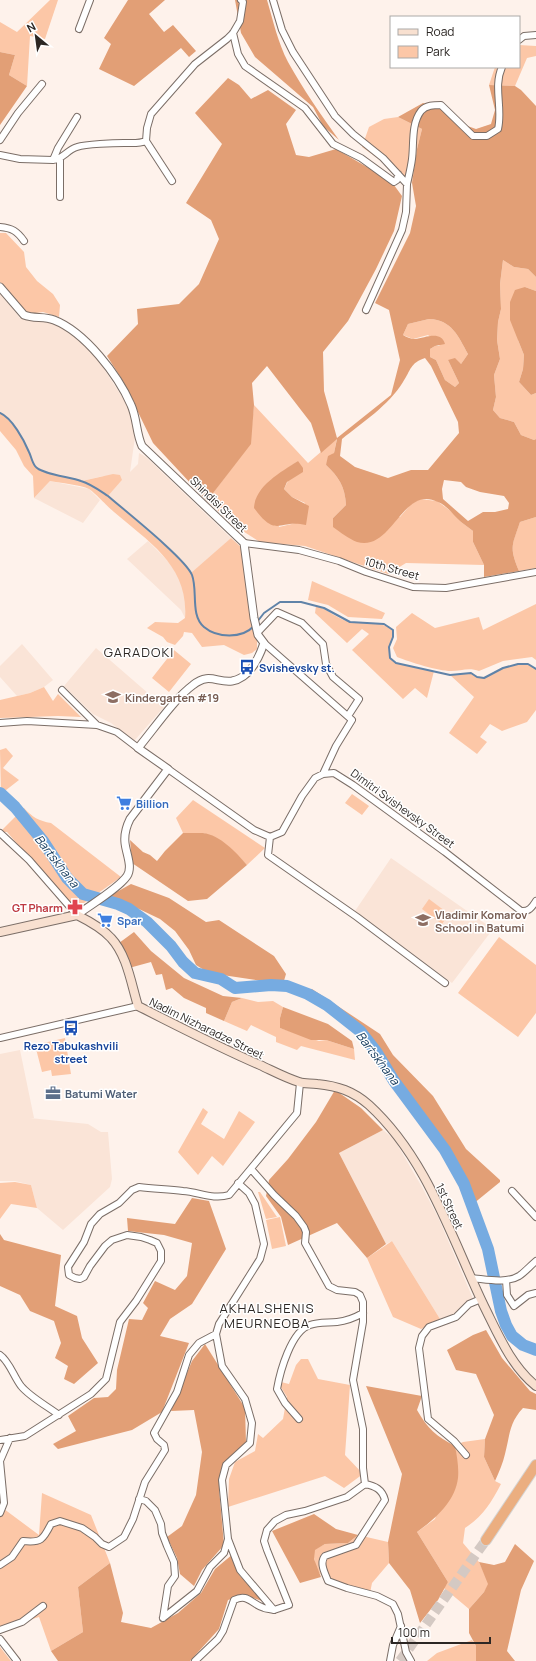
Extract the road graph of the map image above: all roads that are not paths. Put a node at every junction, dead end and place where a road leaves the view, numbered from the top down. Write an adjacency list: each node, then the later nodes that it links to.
1 (90, 0): 4 (street)
2 (241, 0): 5 (street)
3 (273, 0): 16 (street)
4 (79, 29)
5 (233, 33): 12 (street); 16 (street)
6 (536, 35): 7 (street)
7 (520, 39)
8 (502, 68): 18 (street)
9 (42, 84): 11 (street)
10 (77, 117): 14 (street)
11 (0, 140)
12 (146, 141): 15 (street); 17 (street)
13 (0, 155): 14 (street)
14 (53, 160): 15 (street)
15 (60, 160): 19 (street)
16 (398, 174): 18 (street)
17 (172, 181)
18 (407, 184): 23 (street)
19 (60, 197)
20 (0, 227): 21 (street)
21 (24, 241)
22 (0, 286): 24 (street, Shindisi Street)
23 (366, 310)
24 (244, 543): 25 (street, 10th Street); 26 (street, Shindisi Street)
25 (536, 572)
26 (257, 629): 27 (street, Shindisi Street); 29 (street)
27 (264, 643): 29 (street); 32 (street)
28 (62, 690): 31 (street)
29 (348, 716): 34 (street)
30 (0, 723): 31 (street)
31 (96, 725): 32 (street)
32 (138, 748): 33 (street)
33 (168, 769): 36 (street); 38 (street)
34 (323, 774): 36 (street); 37 (street, Dimitri Svishevsky Street)
35 (0, 833): 38 (street, Nadim Nizharadze Street)
36 (270, 837): 40 (street)
37 (536, 901)
38 (77, 915): 39 (main road); 41 (main road, Nadim Nizharadze Street)
39 (0, 932)
40 (445, 983)
41 (138, 1006): 42 (street); 43 (main road, Nadim Nizharadze Street)
42 (0, 1038)
43 (300, 1083): 44 (street); 49 (main road, 1st Street)
44 (251, 1169): 45 (street); 53 (street)
45 (238, 1183): 54 (street); 57 (street)
46 (512, 1191): 47 (street)
47 (536, 1217)
48 (536, 1261): 50 (street)
49 (471, 1278): 50 (street); 52 (main road, 1st Street)
50 (504, 1280): 51 (street)
51 (536, 1293)
52 (481, 1299): 56 (main road, 1st Street); 61 (street)
53 (364, 1313): 58 (street); 63 (street)
54 (216, 1334): 64 (street); 66 (street)
55 (0, 1355): 57 (street)
56 (536, 1386)
57 (59, 1415): 59 (street)
58 (299, 1419)
59 (10, 1438): 60 (street); 65 (street)
60 (0, 1440)
61 (466, 1455)
62 (536, 1465): 67 (highway)
63 (365, 1484): 70 (street); 71 (street)
64 (139, 1499): 66 (street); 68 (street)
65 (0, 1513)
66 (228, 1539): 70 (street)
67 (486, 1540)
68 (0, 1565)
69 (43, 1606): 72 (street)
70 (274, 1610): 75 (street)
71 (401, 1626): 76 (street); 77 (street)
72 (0, 1630)
73 (0, 1639): 74 (street)
74 (17, 1661)
75 (195, 1661)
76 (390, 1661)
77 (411, 1661)

